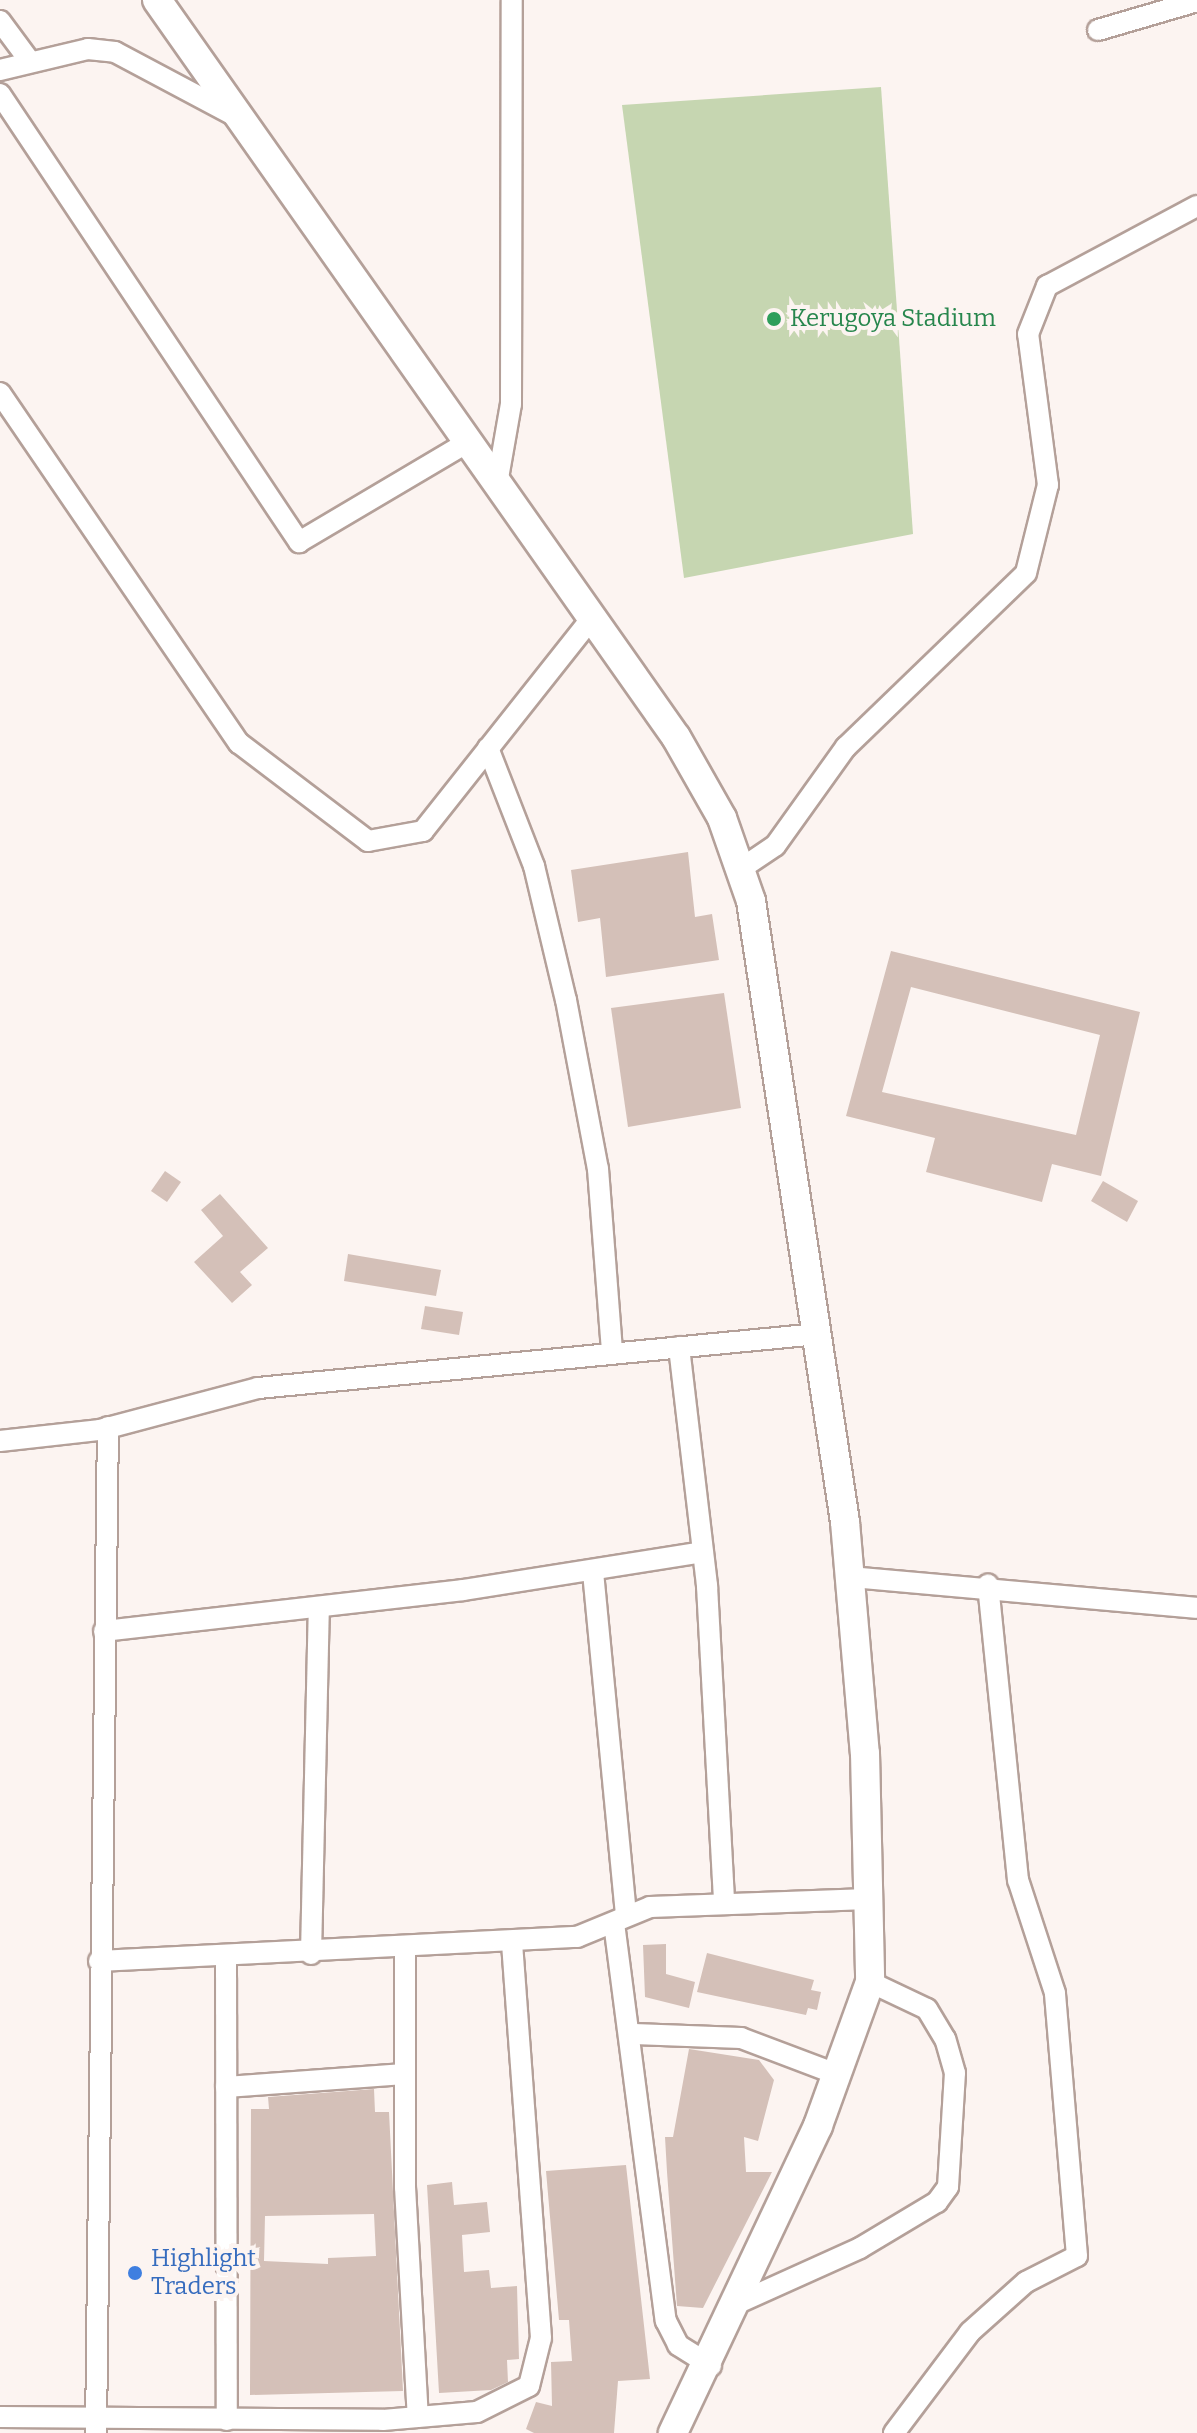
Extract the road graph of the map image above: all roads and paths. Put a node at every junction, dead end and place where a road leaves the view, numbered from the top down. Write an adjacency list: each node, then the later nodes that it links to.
1 (157, 0): 9 (main road)
2 (512, 0): 13 (street)
3 (1197, 1): 5 (street)
4 (0, 21): 6 (street)
5 (1098, 30)
6 (29, 60): 7 (street); 9 (street)
7 (0, 70)
8 (0, 94): 12 (street)
9 (239, 118): 12 (main road)
10 (1197, 206): 16 (street)
11 (0, 393): 15 (street)
12 (470, 441): 13 (main road)
13 (497, 484): 14 (main road)
14 (592, 618): 15 (street); 16 (main road)
15 (488, 748): 19 (street)
16 (742, 868): 17 (main road)
17 (818, 1334): 18 (street); 24 (main road)
18 (679, 1347): 19 (street); 22 (street)
19 (612, 1353): 20 (street)
20 (108, 1427): 21 (street); 28 (street)
21 (0, 1441)
22 (702, 1552): 23 (street); 30 (street)
23 (593, 1572): 26 (street); 31 (street)
24 (851, 1577): 25 (street); 29 (main road)
25 (988, 1585): 27 (street); 50 (street)
26 (319, 1608): 28 (street); 34 (street)
27 (1197, 1608)
28 (104, 1631): 36 (street)
29 (868, 1899): 30 (street); 37 (main road)
30 (724, 1900): 31 (street)
31 (620, 1918): 32 (street); 38 (street)
32 (512, 1941): 33 (street); 45 (street)
33 (405, 1949): 34 (street); 39 (street)
34 (311, 1954): 35 (street)
35 (226, 1958): 36 (street); 41 (street)
36 (99, 1961): 48 (street)
37 (870, 1982): 40 (main road); 42 (street)
38 (634, 2034): 40 (street); 43 (street)
39 (405, 2074): 41 (street); 45 (street)
40 (839, 2075): 42 (main road)
41 (226, 2087): 46 (street)
42 (736, 2304): 43 (main road)
43 (711, 2366): 49 (main road)
44 (0, 2417): 48 (street)
45 (418, 2417): 47 (street)
46 (227, 2420): 47 (street); 48 (street)
47 (326, 2426)
48 (96, 2427)
49 (673, 2433)
50 (894, 2433)

